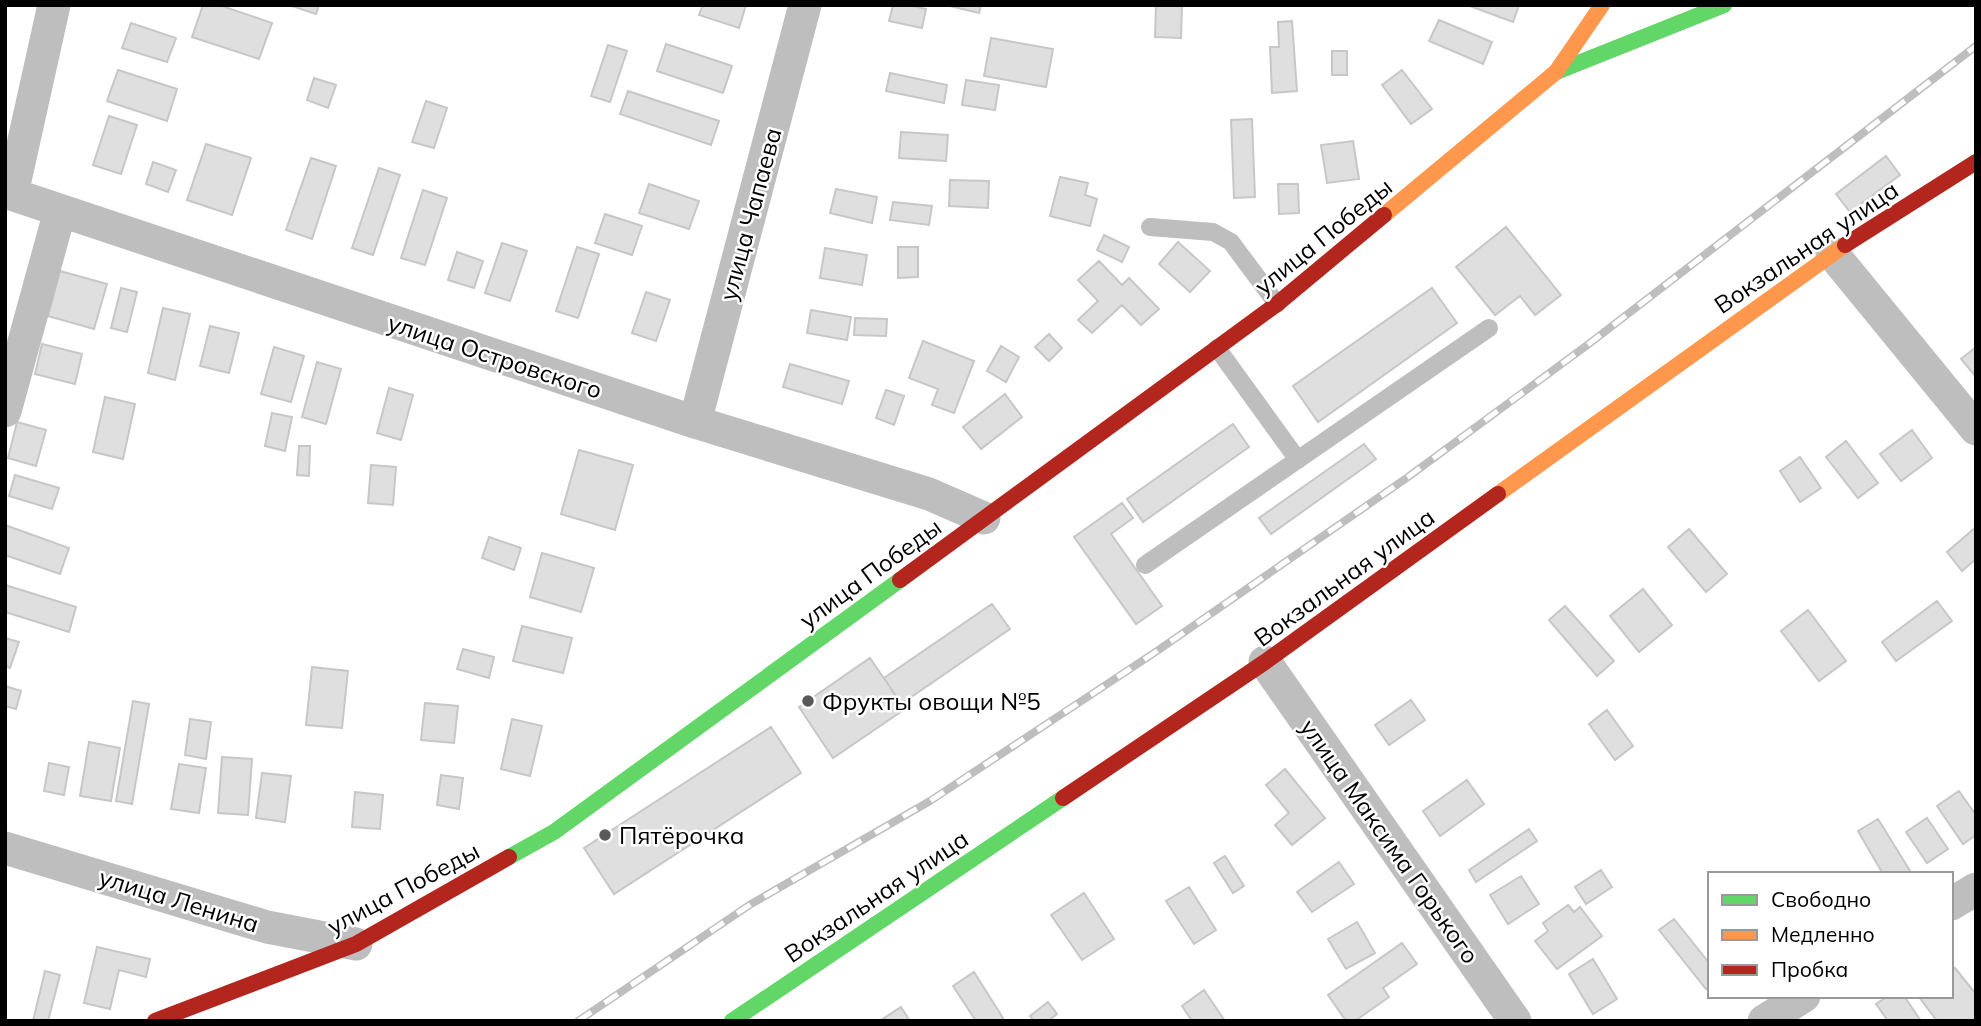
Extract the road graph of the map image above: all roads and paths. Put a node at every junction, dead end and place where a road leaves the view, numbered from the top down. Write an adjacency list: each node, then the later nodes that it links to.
1 (54, 5): 9 (street)
2 (805, 5): 17 (street, улица Чапаева)
3 (1602, 5): 7 (street, улица Победы)
4 (1724, 5): 6 (street, улица Победы)
5 (1682, 8): 6 (street)
6 (1702, 12): 7 (street, улица Победы)
7 (1556, 72): 13 (street, улица Победы)
8 (1976, 162): 12 (street, Вокзальная улица)
9 (9, 193): 10 (street, улица Островского)
10 (60, 211): 16 (street); 17 (street, улица Островского)
11 (1150, 227): 13 (lane)
12 (1832, 253): 18 (street); 22 (street, Вокзальная улица)
13 (1277, 304): 15 (street, улица Победы)
14 (1489, 328): 19 (lane)
15 (1217, 348): 19 (lane); 20 (street, улица Победы)
16 (5, 411)
17 (695, 422): 20 (street, улица Островского)
18 (1976, 429)
19 (1298, 460): 21 (lane)
20 (984, 518): 26 (street, улица Победы)
21 (1145, 565)
22 (1265, 662): 29 (street, Вокзальная улица); 30 (street, улица Максима Горького)
23 (5, 848): 26 (street, улица Ленина)
24 (1976, 889): 25 (street)
25 (1953, 903)
26 (355, 944): 28 (street, улица Победы)
27 (1801, 998): 31 (street)
28 (155, 1021)
29 (733, 1021)
30 (1515, 1021)
31 (1764, 1021)

